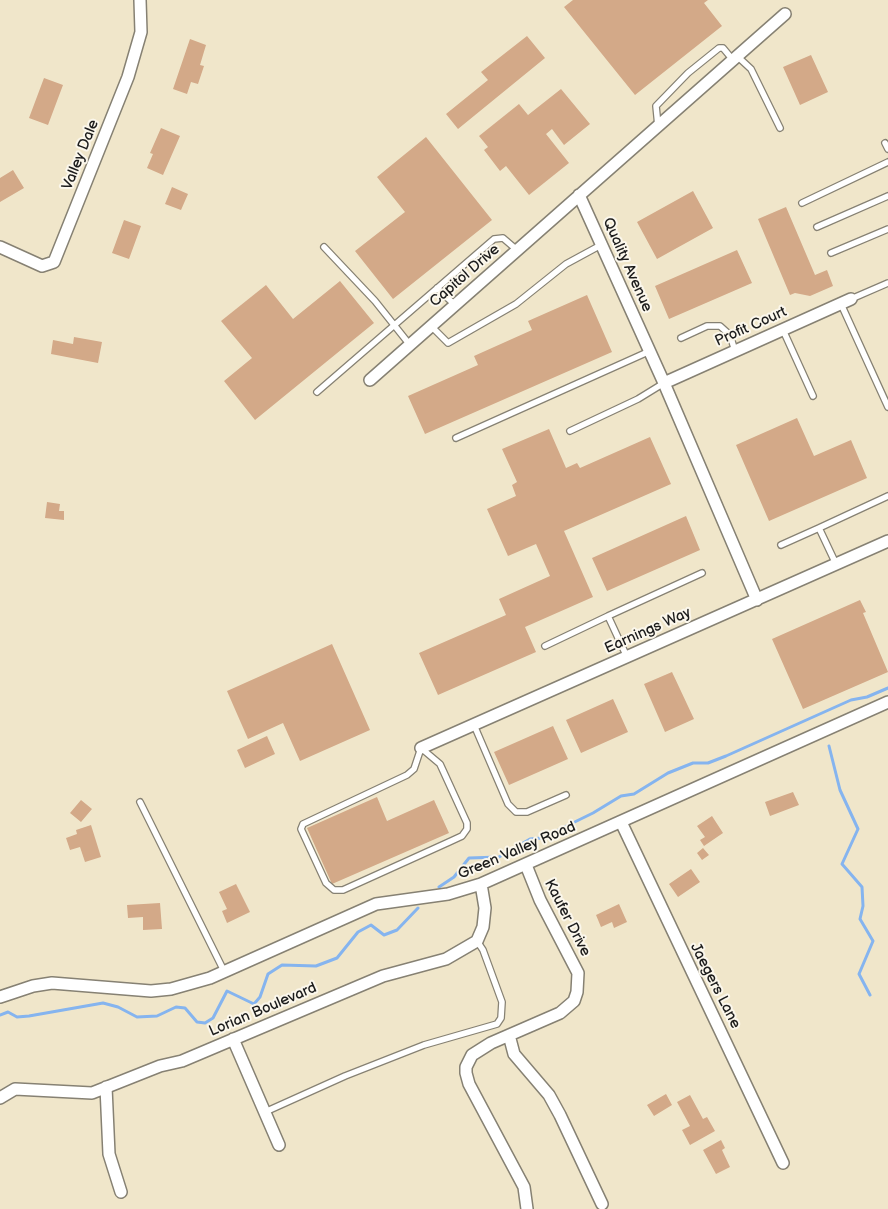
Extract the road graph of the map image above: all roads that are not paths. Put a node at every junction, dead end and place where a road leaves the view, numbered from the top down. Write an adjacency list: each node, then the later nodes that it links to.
1 (140, 0): 13 (street, Valley Dale)
2 (785, 14): 3 (street)
3 (735, 58): 4 (street); 4 (lane); 5 (lane)
4 (658, 126): 7 (street)
5 (780, 128)
6 (888, 162): 9 (lane)
7 (579, 196): 12 (street, Quality Avenue); 15 (street, Capitol Drive)
8 (888, 196): 10 (lane)
9 (802, 203)
10 (817, 227)
11 (888, 229): 16 (lane)
12 (602, 245): 22 (lane); 26 (street, Quality Avenue)
13 (0, 247)
14 (324, 247): 21 (lane)
15 (517, 250): 18 (lane); 20 (street, Capitol Drive)
16 (831, 254)
17 (888, 283): 19 (lane)
18 (437, 288): 20 (lane); 21 (lane)
19 (846, 301): 23 (street, Profit Court); 32 (lane)
20 (455, 305): 22 (street, Capitol Drive)
21 (394, 326): 25 (lane); 30 (lane)
22 (431, 326): 25 (street, Capitol Drive)
23 (783, 330): 27 (street, Profit Court); 31 (lane)
24 (681, 338): 27 (lane)
25 (410, 345): 28 (street, Capitol Drive)
26 (650, 351): 29 (street, Quality Avenue); 34 (lane)
27 (735, 351): 29 (street, Profit Court)
28 (370, 380)
29 (664, 383): 33 (lane); 41 (street, Quality Avenue)
30 (318, 392)
31 (812, 396)
32 (888, 407)
33 (570, 432)
34 (456, 438)
35 (888, 496): 36 (lane)
36 (820, 528): 38 (lane); 39 (lane)
37 (888, 542): 39 (street, Earnings Way)
38 (781, 545)
39 (836, 564): 41 (street, Earnings Way)
40 (702, 573): 42 (lane)
41 (757, 600): 44 (street, Earnings Way)
42 (608, 616): 43 (lane); 44 (lane)
43 (545, 646)
44 (627, 657): 46 (street, Earnings Way)
45 (888, 702): 50 (street, Green Valley Road)
46 (474, 725): 47 (street, Earnings Way); 48 (lane)
47 (421, 748): 47 (lane)
48 (566, 795)
49 (140, 802): 54 (lane)
50 (621, 822): 51 (street, Green Valley Road); 62 (street, Jaegers Lane)
51 (526, 865): 52 (street, Green Valley Road); 56 (street, Kaufer Drive)
52 (481, 884): 53 (street); 54 (street, Green Valley Road)
53 (477, 941): 57 (street, Lorian Boulevard); 60 (lane)
54 (225, 973): 55 (street, Green Valley Road)
55 (0, 997)
56 (509, 1035): 64 (street); 65 (street, Kaufer Drive)
57 (233, 1039): 58 (street, Lorian Boulevard); 60 (street)
58 (106, 1087): 59 (street, Lorian Boulevard); 63 (street)
59 (0, 1098)
60 (265, 1112): 61 (street)
61 (279, 1144)
62 (783, 1163)
63 (121, 1192)
64 (602, 1204)
65 (527, 1209)

